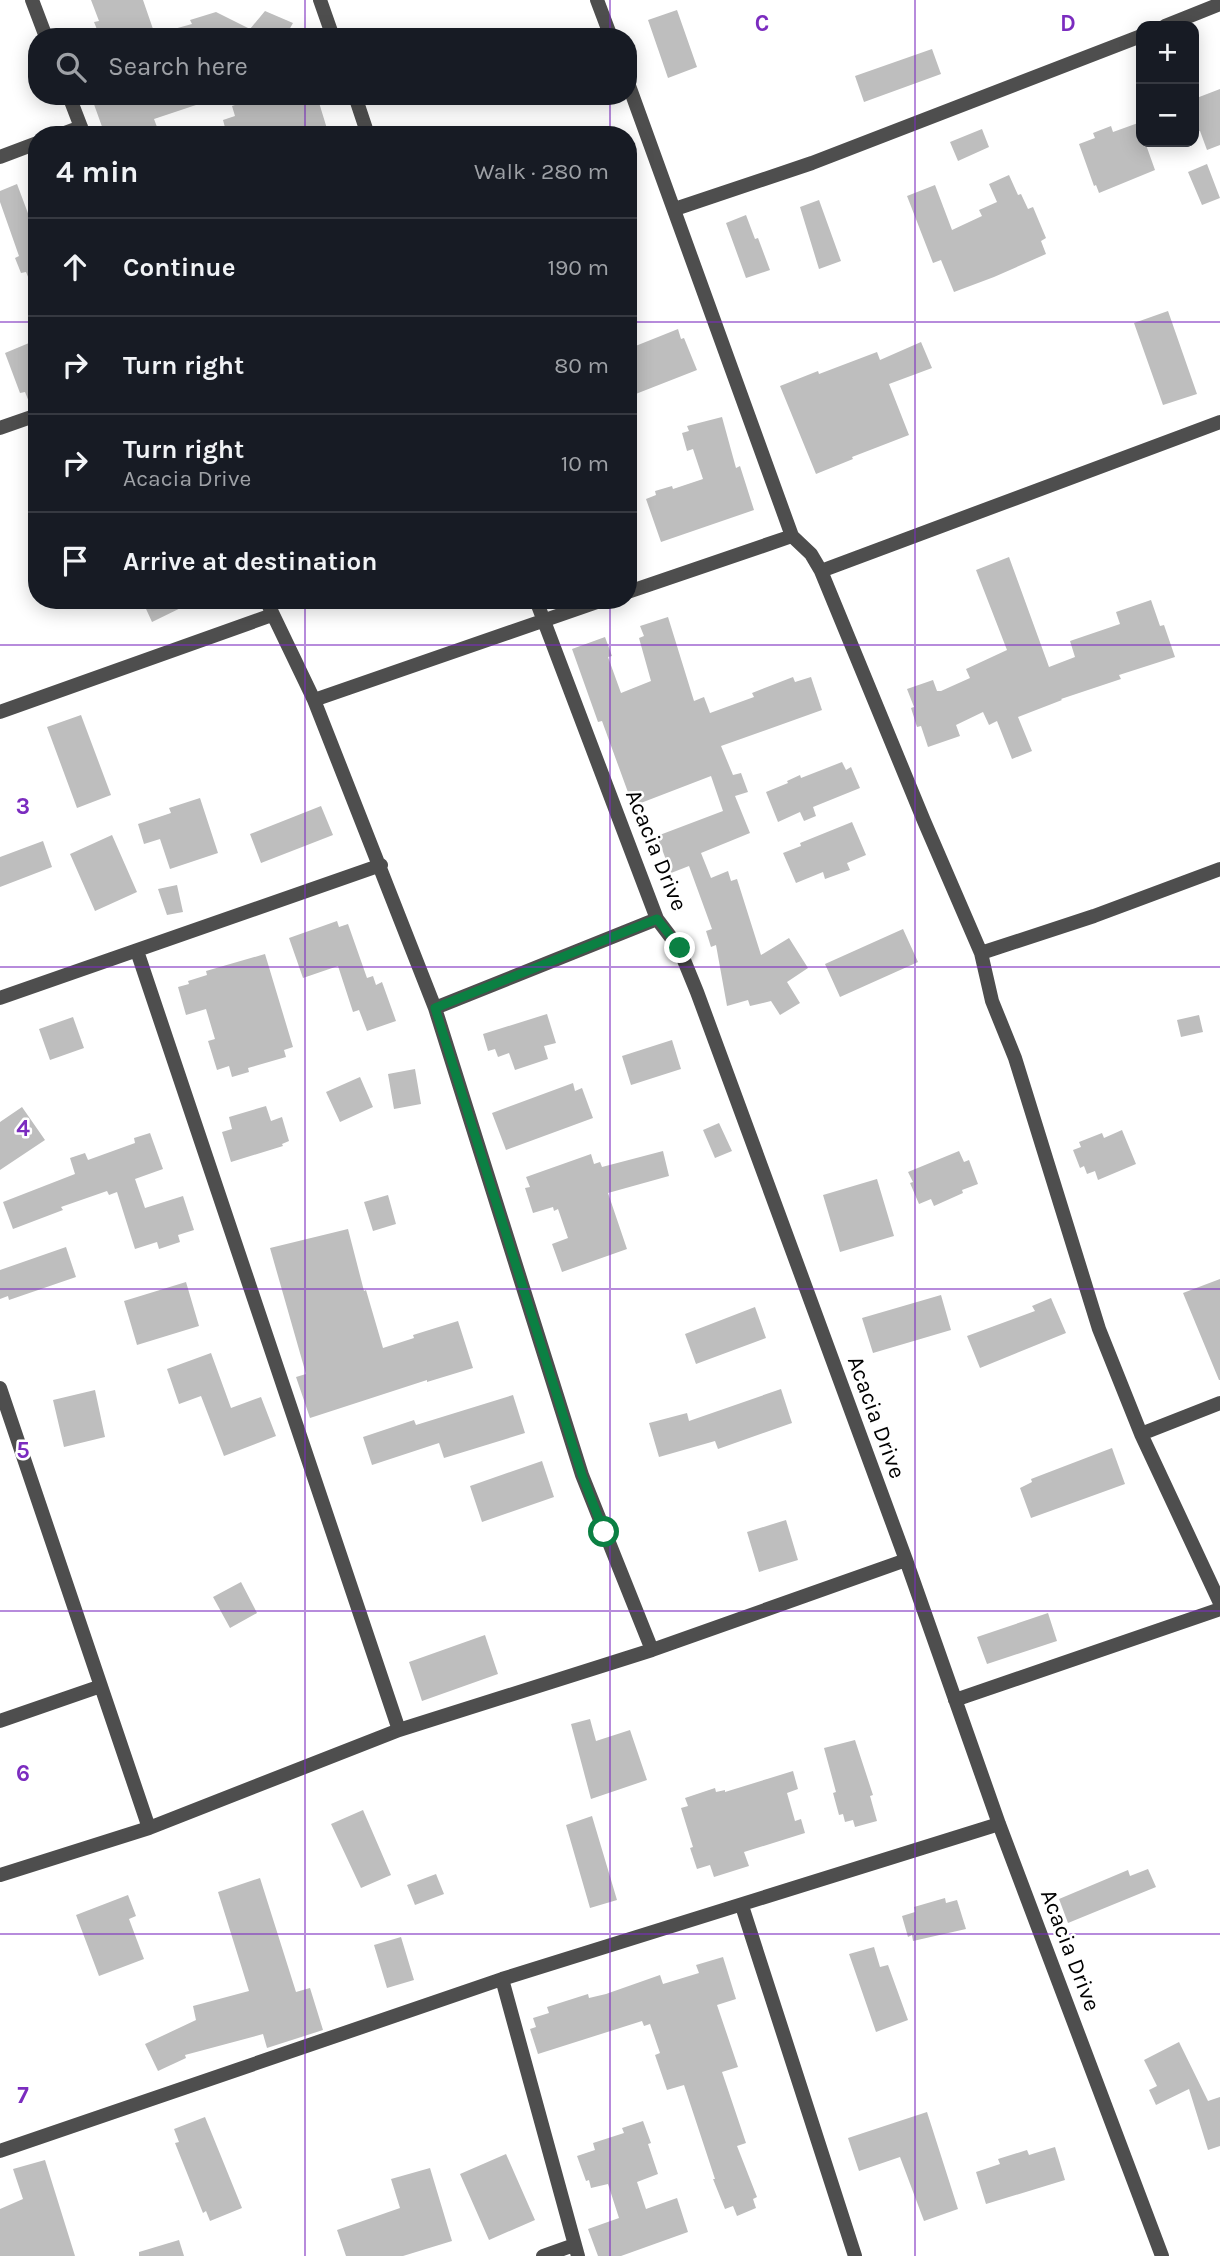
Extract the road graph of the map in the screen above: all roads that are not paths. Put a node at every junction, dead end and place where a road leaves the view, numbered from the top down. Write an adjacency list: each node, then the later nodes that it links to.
1 (32, 0): 6 (street)
2 (320, 0): 7 (street)
3 (597, 0): 8 (street)
4 (1220, 4): 5 (street)
5 (1178, 21)
6 (43, 28)
7 (330, 28)
8 (608, 28)
9 (1136, 38): 17 (street)
10 (72, 105): 13 (street)
11 (358, 105): 14 (street)
12 (636, 105): 17 (street)
13 (80, 126)
14 (366, 126)
15 (28, 146): 16 (street)
16 (0, 157)
17 (675, 209): 21 (street)
18 (28, 418): 20 (street)
19 (1220, 422): 22 (street)
20 (0, 428)
21 (792, 537): 22 (street); 23 (street)
22 (821, 571): 35 (street)
23 (637, 589)
24 (270, 609): 27 (street)
25 (540, 609): 28 (street, Acacia Drive)
26 (576, 609): 28 (street)
27 (272, 615): 29 (street); 30 (street)
28 (544, 620): 29 (street); 33 (street, Acacia Drive)
29 (314, 700): 31 (street)
30 (0, 712)
31 (381, 865): 34 (street); 37 (street)
32 (1220, 869): 35 (street)
33 (657, 919): 37 (street); 41 (street, Acacia Drive)
34 (137, 951): 36 (street); 47 (street)
35 (981, 953): 40 (street)
36 (0, 999)
37 (435, 1008): 43 (street)
38 (0, 1388): 44 (street)
39 (1220, 1403): 40 (street)
40 (1141, 1434): 42 (street)
41 (906, 1560): 43 (street); 45 (street, Acacia Drive)
42 (1220, 1606): 45 (street)
43 (652, 1650): 47 (street)
44 (101, 1686): 46 (street); 49 (street)
45 (955, 1700): 48 (street, Acacia Drive)
46 (0, 1721)
47 (399, 1730): 49 (street)
48 (999, 1824): 51 (street); 57 (street, Acacia Drive)
49 (149, 1828): 50 (street)
50 (0, 1875)
51 (741, 1906): 52 (street); 56 (street)
52 (502, 1979): 53 (street); 54 (street)
53 (0, 2151)
54 (576, 2250): 55 (street)
55 (543, 2256)
56 (855, 2256)
57 (1162, 2256)

